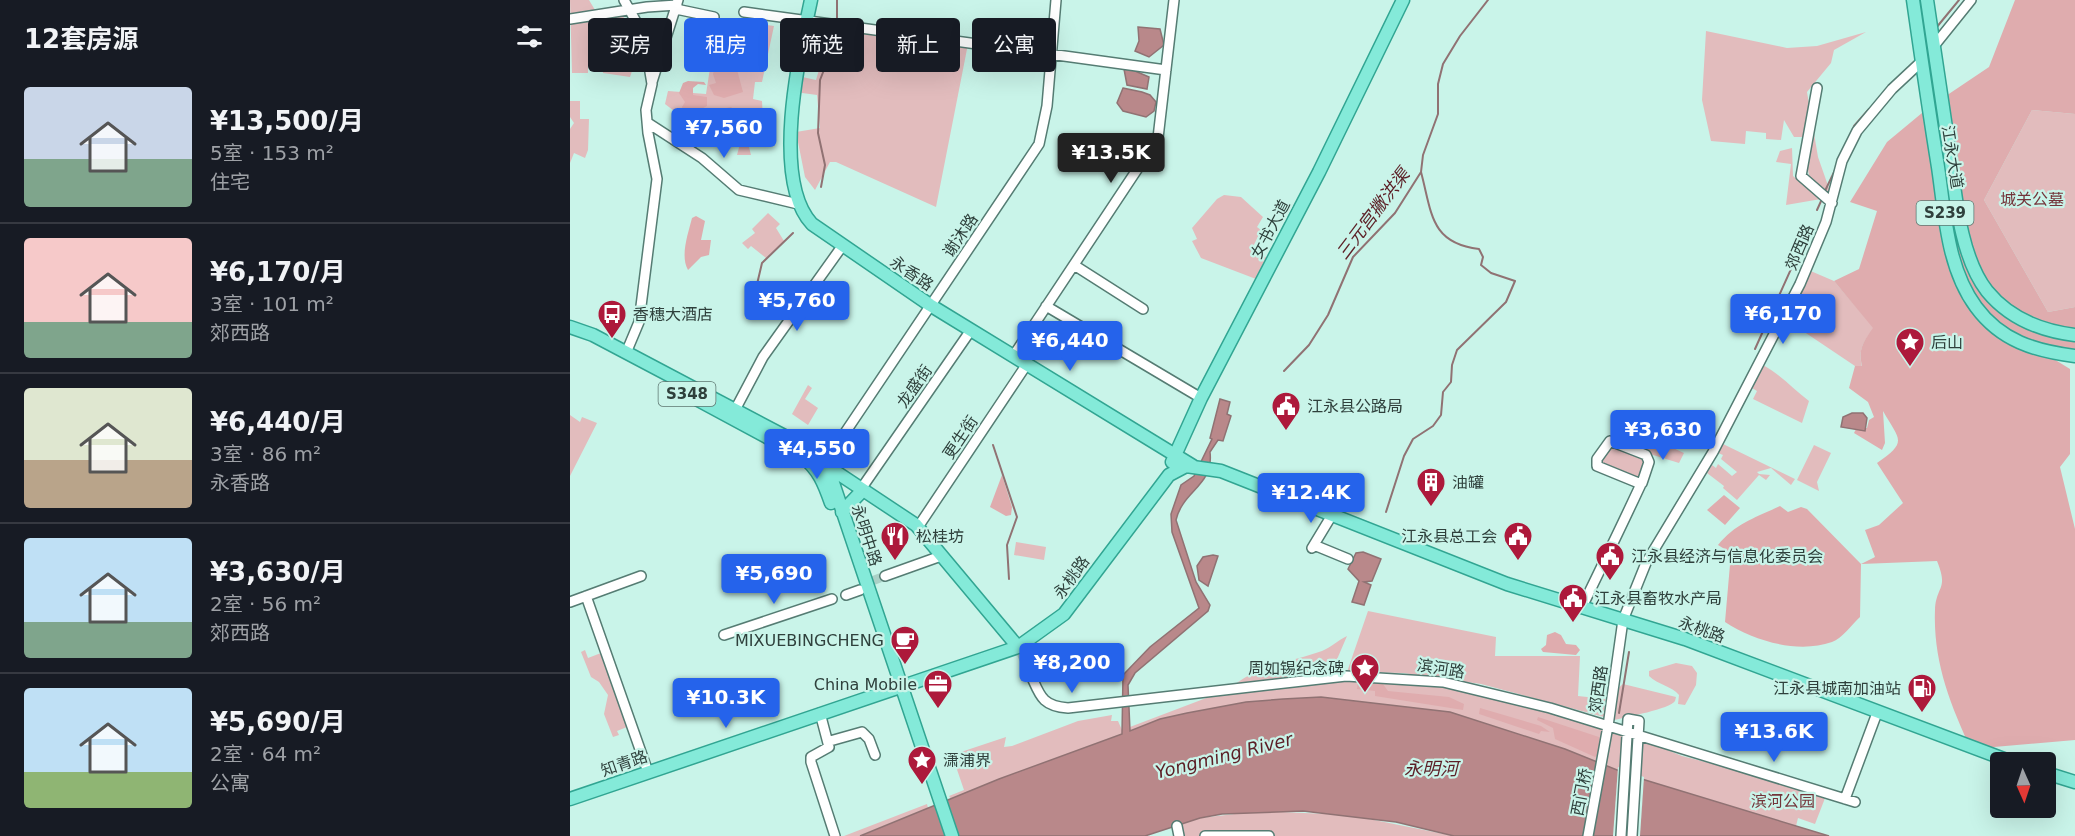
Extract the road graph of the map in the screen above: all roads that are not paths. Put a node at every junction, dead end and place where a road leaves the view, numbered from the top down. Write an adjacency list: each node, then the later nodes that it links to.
1 (624, 0): 10 (street)
2 (811, 0): 14 (main road)
3 (1056, 0): 15 (street, 谢沐路)
4 (1174, 0): 22 (street)
5 (1403, 0): 43 (main road, 女书大道)
6 (1913, 0): 21 (main road, 江永大道 / S239)
7 (1927, 0): 19 (main road, 江永大道 / S239)
8 (1971, 0): 19 (street)
9 (677, 5): 10 (street); 12 (street); 25 (street)
10 (630, 9): 16 (street); 25 (street)
11 (744, 12): 13 (street)
12 (714, 17)
13 (791, 18)
14 (807, 18)
15 (1055, 18)
16 (570, 19)
17 (864, 28): 18 (street)
18 (972, 43)
19 (1934, 46): 38 (main road, 江永大道 / S239)
20 (1056, 55): 22 (street)
21 (1922, 61): 28 (street, 郊西路); 41 (main road, 江永大道 / S239)
22 (1166, 70): 31 (street)
23 (798, 72): 29 (main road)
24 (1050, 72): 32 (street, 谢沐路)
25 (652, 84): 27 (street)
26 (1817, 88): 28 (street)
27 (648, 123): 29 (street); 39 (street)
28 (1826, 199): 67 (street, 郊西路)
29 (798, 204): 30 (main road, 永香路)
30 (843, 245): 32 (main road, 永香路); 44 (street)
31 (1074, 265): 33 (street); 34 (street)
32 (930, 305): 36 (main road, 永香路); 45 (street, 谢沐路)
33 (1046, 306): 40 (street); 43 (street)
34 (1143, 309)
35 (570, 327): 39 (main road, 永明中路 / S348)
36 (971, 330): 40 (main road, 永香路); 53 (street, 龙盛街)
37 (570, 335): 46 (main road, 永明中路 / S348)
38 (2075, 335)
39 (626, 352): 44 (main road, 永明中路 / S348)
40 (1014, 355): 42 (main road, 永香路)
41 (2075, 356)
42 (1027, 364): 47 (main road, 永香路); 56 (street, 更生街)
43 (1201, 398): 47 (main road, 女书大道)
44 (735, 410): 46 (main road, 永明中路 / S348)
45 (833, 450): 46 (street); 48 (street, 谢沐路); 51 (street)
46 (805, 455): 48 (main road, 永明中路); 51 (main road)
47 (1174, 455): 49 (main road, 永香路); 50 (main road, 女书大道)
48 (824, 463): 51 (main road, 永明中路)
49 (1193, 466): 50 (main road); 55 (main road, 永桃路)
50 (1173, 472): 69 (main road, 永桃路)
51 (836, 480): 53 (main road); 54 (main road, 永明中路); 61 (main road, 永明中路)
52 (1641, 484): 52 (street); 66 (street)
53 (862, 489): 54 (main road); 56 (main road)
54 (842, 512): 61 (main road, 永明中路)
55 (1332, 515): 58 (street); 66 (main road, 永桃路)
56 (918, 527): 57 (main road)
57 (941, 556): 60 (street); 69 (main road)
58 (1348, 559)
59 (641, 576): 63 (street)
60 (885, 576)
61 (866, 584): 62 (street); 71 (main road, 永明中路)
62 (846, 595)
63 (585, 596): 65 (street); 81 (street)
64 (832, 599): 68 (street)
65 (570, 602)
66 (1582, 607): 67 (main road, 永桃路)
67 (1623, 620): 73 (main road, 永桃路); 74 (street, 郊西路)
68 (724, 635)
69 (1019, 650): 71 (main road, 永桃路)
70 (1029, 671): 74 (street, 滨河路)
71 (896, 687): 72 (main road, 知青路); 84 (main road, 永明中路)
72 (820, 713): 77 (street); 81 (main road, 知青路)
73 (1877, 713): 79 (main road, 永桃路); 86 (street)
74 (1608, 726): 75 (street, 滨河路); 78 (street, 郊西路)
75 (1628, 732): 76 (street, 滨河路); 94 (street)
76 (1639, 735): 86 (street, 滨河路); 95 (street)
77 (830, 741): 80 (street); 88 (street)
78 (1603, 754): 93 (street, 西门桥)
79 (1990, 754)
80 (875, 755)
81 (648, 772): 85 (main road, 知青路)
82 (2056, 776): 83 (main road)
83 (2075, 782)
84 (933, 790): 89 (main road); 90 (main road)
85 (570, 799)
86 (1845, 799): 87 (street, 滨河路)
87 (1855, 802)
88 (835, 836)
89 (946, 836)
90 (952, 836)
91 (1205, 836): 92 (street)
92 (1269, 836)
93 (1588, 836)
94 (1621, 836)
95 (1632, 836)

